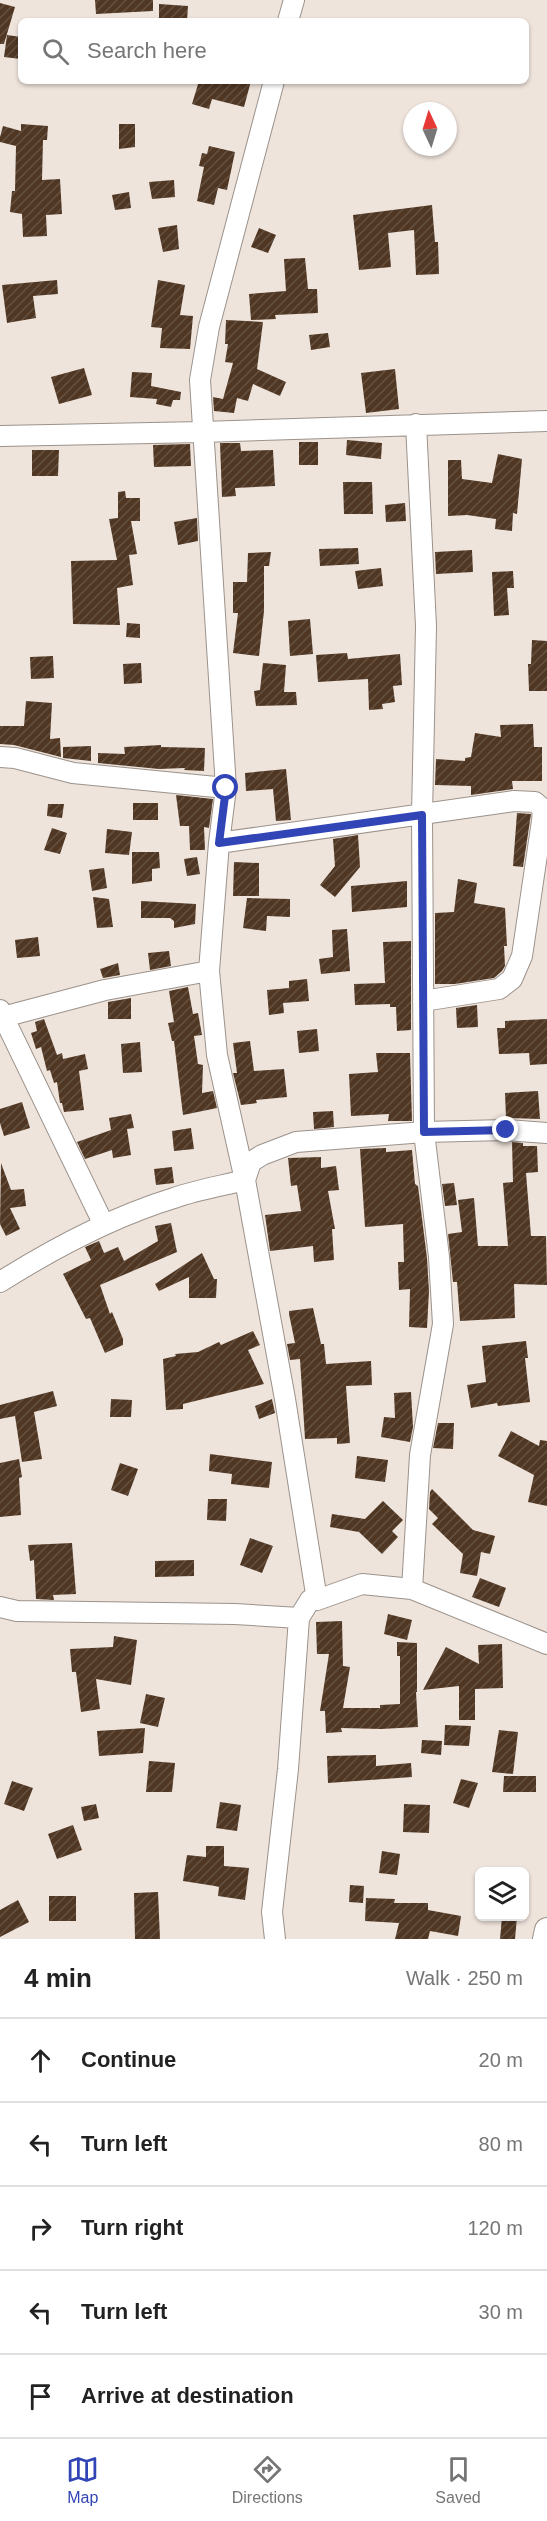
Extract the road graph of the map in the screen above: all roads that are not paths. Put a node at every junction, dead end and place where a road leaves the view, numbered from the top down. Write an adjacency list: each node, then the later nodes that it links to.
1 (294, 0): 2 (street)
2 (289, 18)
3 (272, 84): 6 (street)
4 (547, 421): 5 (street)
5 (416, 424): 6 (street); 10 (street)
6 (202, 432): 7 (street); 9 (street)
7 (0, 436)
8 (0, 757): 9 (street)
9 (226, 788): 11 (street)
10 (422, 815): 11 (street); 13 (street); 13 (street)
11 (219, 843): 12 (street)
12 (209, 971): 14 (street); 17 (street)
13 (423, 1001): 15 (street)
14 (1, 1014): 18 (street)
15 (424, 1132): 16 (street); 17 (street); 20 (street)
16 (547, 1133)
17 (245, 1180): 18 (street); 21 (street)
18 (104, 1225): 19 (street)
19 (0, 1282)
20 (412, 1589): 21 (street); 24 (street)
21 (317, 1600): 23 (street)
22 (0, 1607): 23 (street)
23 (299, 1618): 26 (street)
24 (547, 1644)
25 (547, 1930): 27 (street)
26 (275, 1939)
27 (545, 1939)

